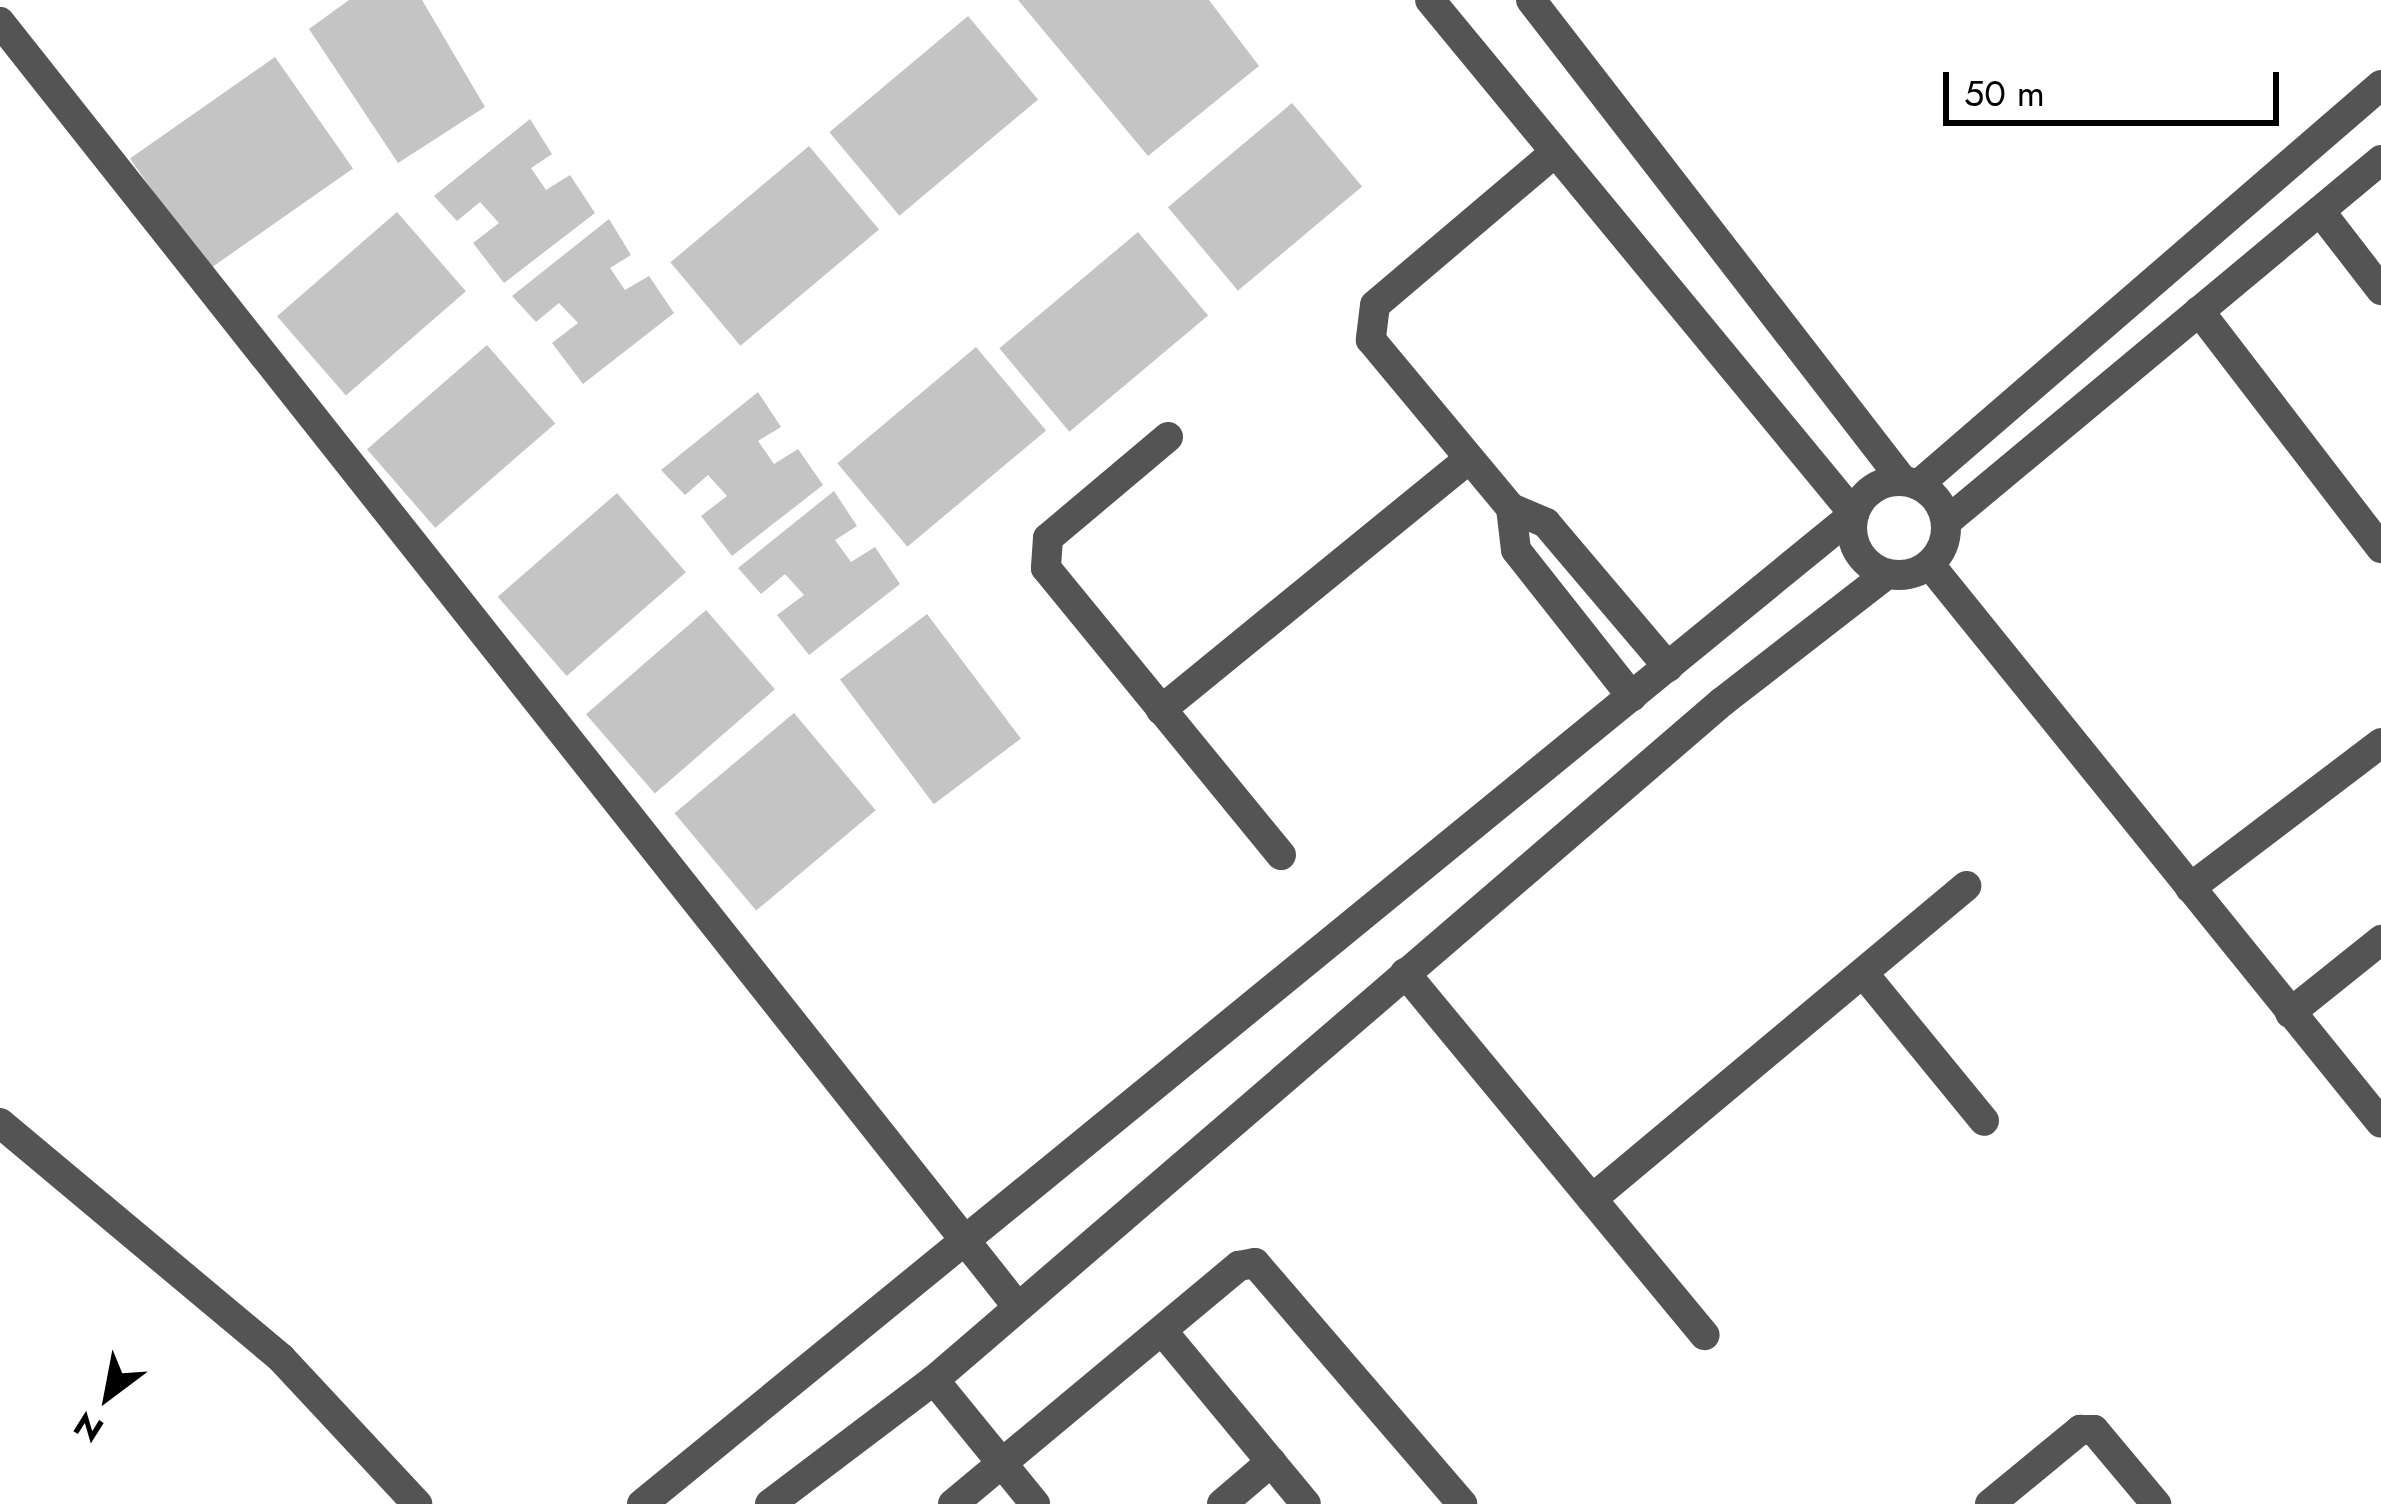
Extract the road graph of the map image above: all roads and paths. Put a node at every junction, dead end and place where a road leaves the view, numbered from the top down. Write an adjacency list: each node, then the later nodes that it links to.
1 (1430, 0): 5 (street)
2 (1531, 0): 12 (street)
3 (0, 22): 34 (street)
4 (2381, 85): 12 (street)
5 (1553, 154): 11 (street); 14 (street)
6 (2381, 160): 7 (street)
7 (2320, 211): 8 (street); 9 (street)
8 (2381, 290)
9 (2200, 311): 15 (street); 16 (street)
10 (1168, 437): 21 (street)
11 (1469, 459): 13 (street); 21 (street)
12 (1911, 483): 14 (street); 15 (street)
13 (1511, 508): 19 (street); 20 (street)
14 (1854, 514): 18 (street); 19 (street)
15 (1946, 522): 17 (street)
16 (2381, 548)
17 (1930, 565): 18 (street); 25 (street)
18 (1887, 574): 27 (street)
19 (1668, 668): 20 (street)
20 (1631, 697): 34 (street)
21 (1161, 710): 23 (street)
22 (2381, 743): 25 (street)
23 (1281, 855)
24 (1967, 886): 28 (street)
25 (2190, 888): 29 (street)
26 (2381, 940): 29 (street)
27 (1405, 973): 33 (street); 35 (street)
28 (1863, 973): 30 (street); 33 (street)
29 (2290, 1013): 32 (street)
30 (1984, 1121)
31 (0, 1123): 41 (street)
32 (2381, 1123)
33 (1592, 1199): 37 (street)
34 (968, 1244): 35 (street); 42 (street)
35 (1016, 1305): 38 (street)
36 (1164, 1333): 39 (street); 40 (street); 48 (street)
37 (1705, 1335)
38 (934, 1379): 40 (street); 43 (street)
39 (1271, 1462): 46 (street); 47 (street)
40 (1002, 1463): 44 (street); 45 (street)
41 (417, 1504)
42 (642, 1504)
43 (770, 1504)
44 (952, 1504)
45 (1035, 1504)
46 (1222, 1504)
47 (1306, 1504)
48 (1462, 1504)
49 (1990, 1504): 50 (street)
50 (2156, 1504)

